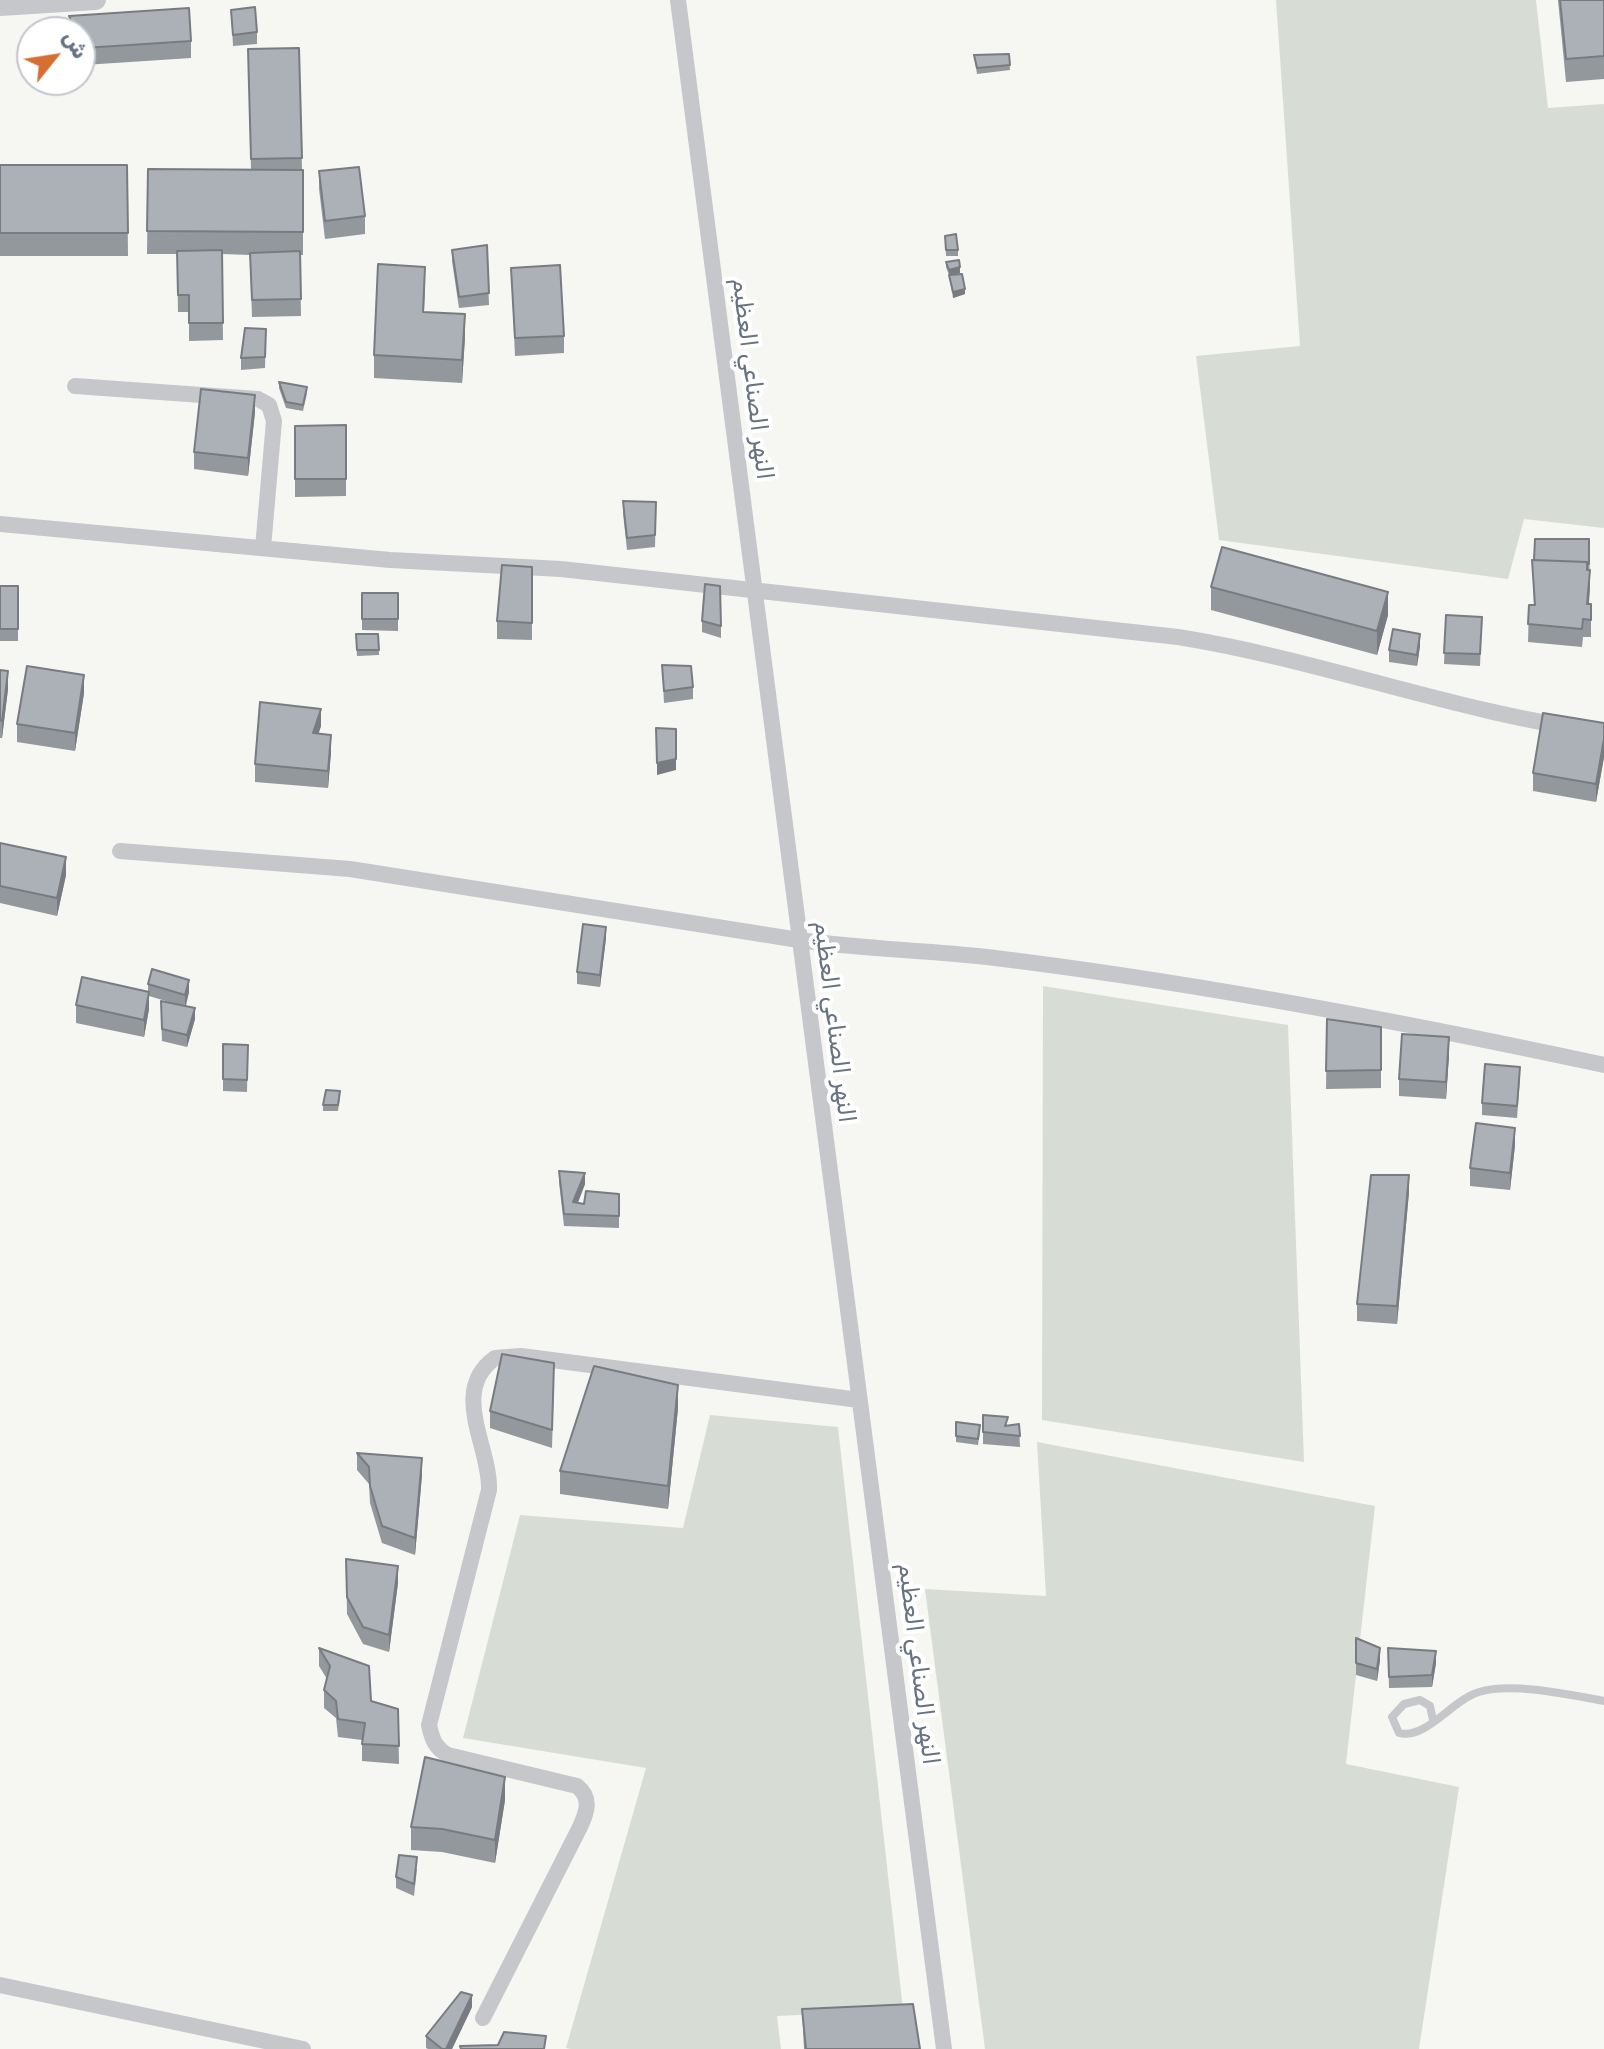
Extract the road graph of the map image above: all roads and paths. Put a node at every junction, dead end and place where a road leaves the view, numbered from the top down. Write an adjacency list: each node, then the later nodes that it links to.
1 (96, 0): 3 (street)
2 (678, 0): 7 (street, النهر الصناعي العظيم)
3 (0, 6)
4 (75, 386): 6 (street)
5 (0, 524): 6 (street)
6 (263, 548): 7 (street)
7 (755, 589): 8 (street); 10 (street, النهر الصناعي العظيم)
8 (1604, 732)
9 (120, 851): 10 (street)
10 (799, 940): 11 (street); 12 (street, النهر الصناعي العظيم)
11 (1604, 1065)
12 (859, 1400): 16 (street); 18 (street, النهر الصناعي العظيم)
13 (1604, 1701): 14 (lane)
14 (1433, 1720): 14 (lane)
15 (0, 1985): 17 (street)
16 (483, 2018)
17 (303, 2049)
18 (944, 2049)

